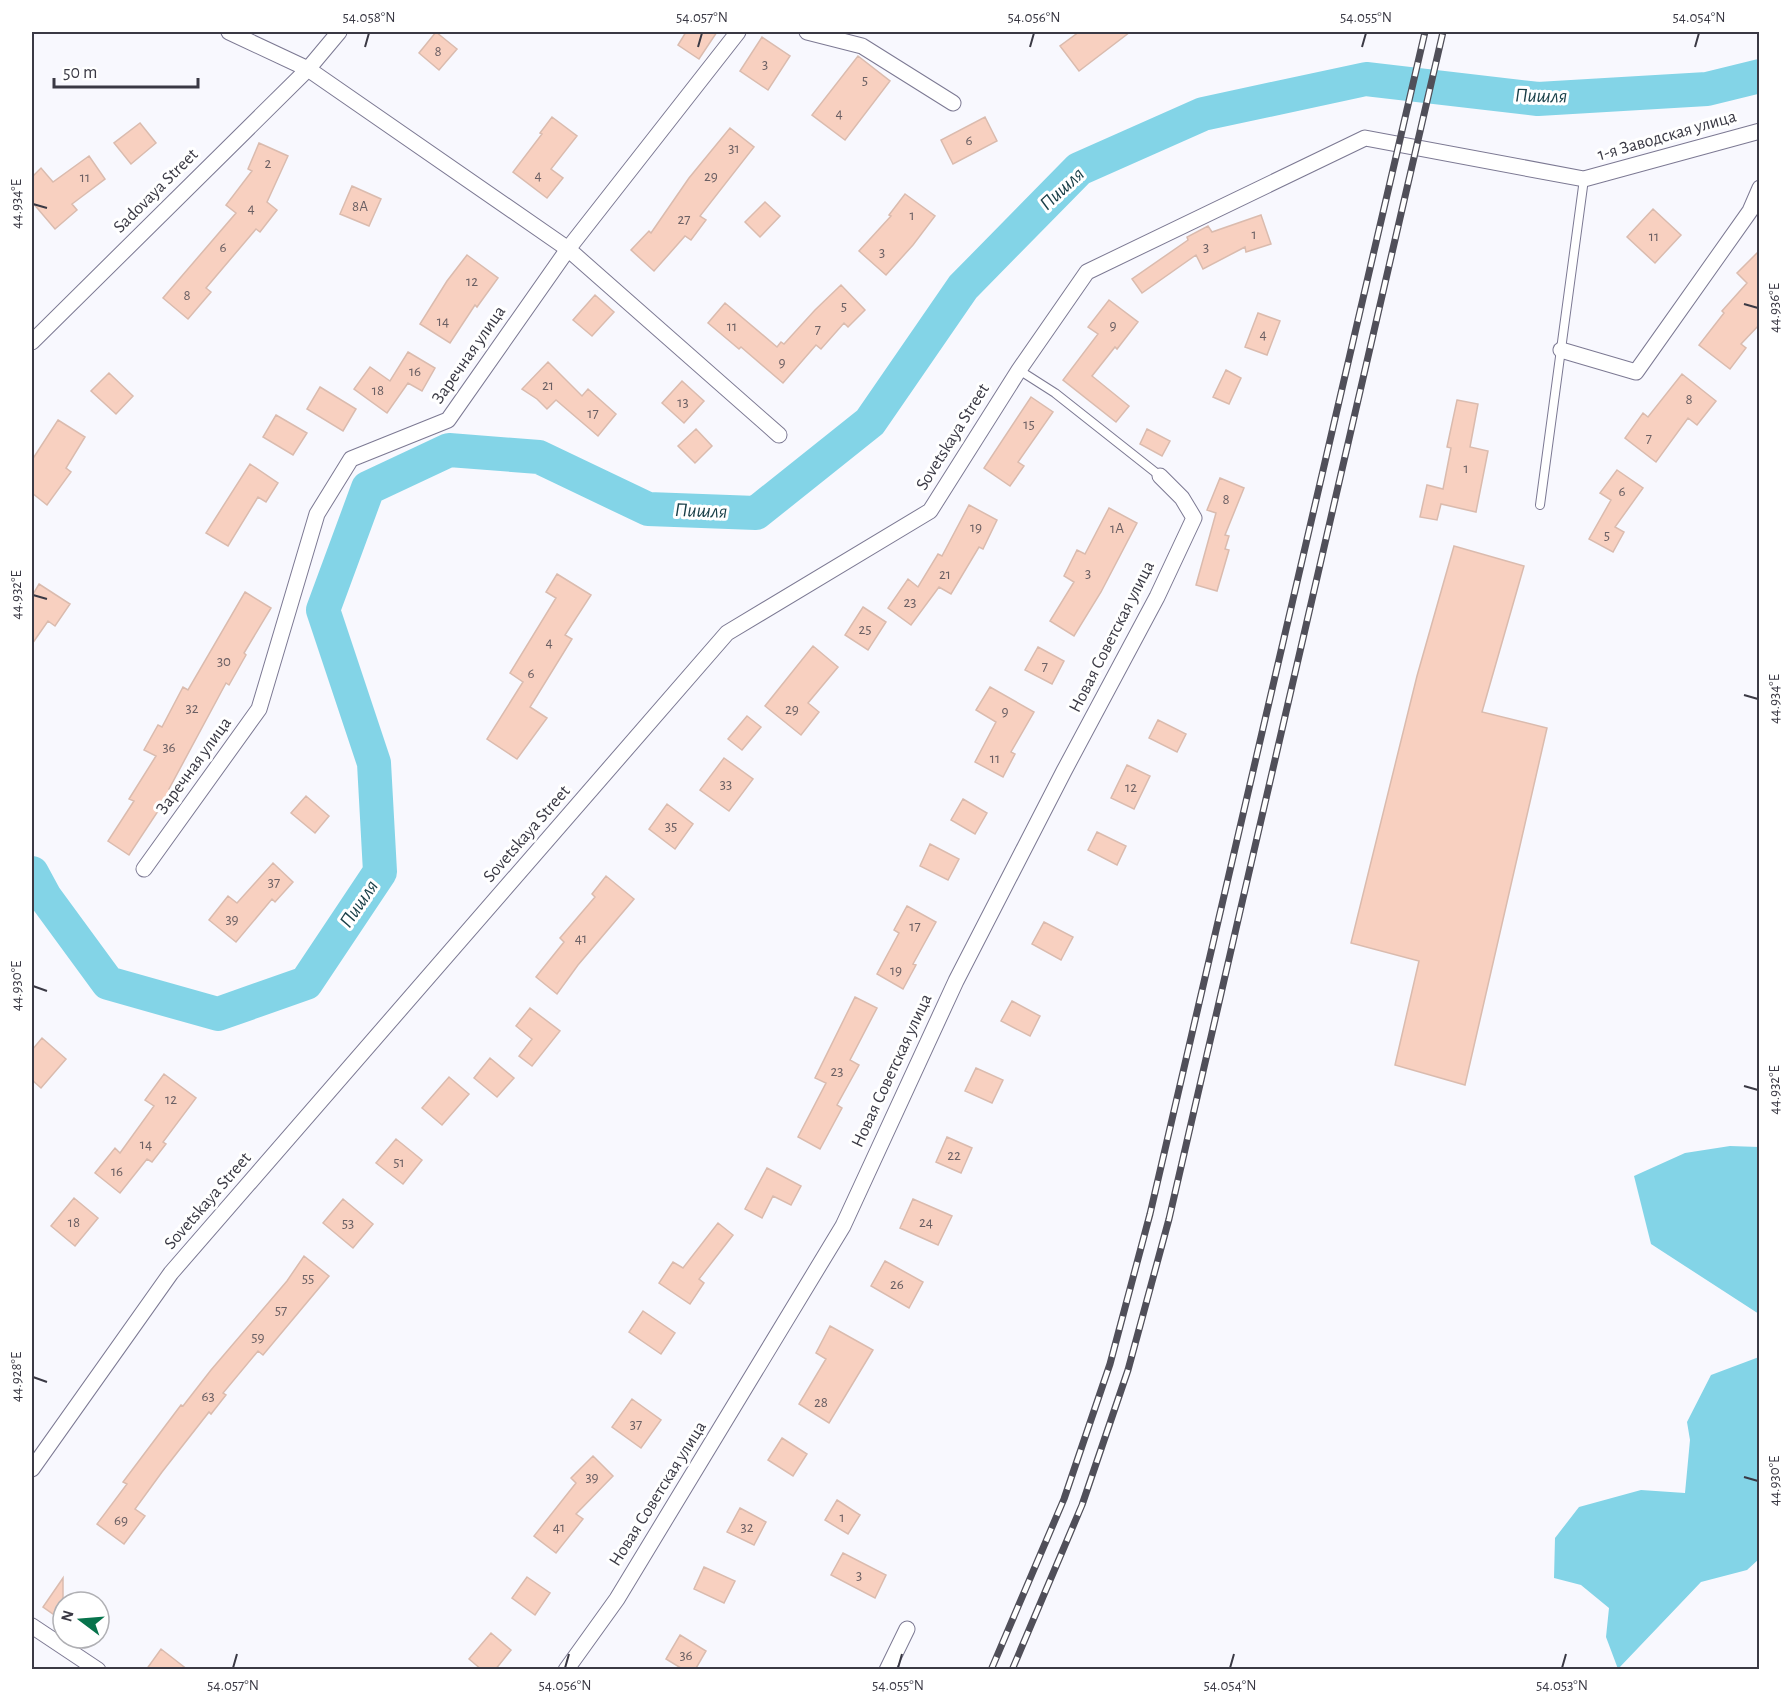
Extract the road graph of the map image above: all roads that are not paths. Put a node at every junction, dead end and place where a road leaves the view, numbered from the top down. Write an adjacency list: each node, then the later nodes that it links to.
1 (229, 32): 5 (street)
2 (339, 32): 5 (street, Sadovaya Street)
3 (738, 32): 10 (street, Заречная улица)
4 (807, 32): 6 (street)
5 (308, 69): 10 (street); 11 (street, Sadovaya Street)
6 (953, 103)
7 (1760, 131): 8 (street, 1-я Заводская улица)
8 (1584, 179): 12 (lane); 13 (street, Sovetskaya Street)
9 (1760, 188): 12 (street)
10 (568, 249): 14 (street); 17 (street, Заречная улица)
11 (32, 342)
12 (1561, 351): 16 (lane)
13 (1019, 370): 15 (lane); 18 (street, Sovetskaya Street)
14 (779, 435)
15 (1160, 476): 22 (street, Новая Советская улица)
16 (1540, 505)
17 (144, 869)
18 (32, 1469)
19 (32, 1626): 21 (street)
20 (907, 1629): 23 (street)
21 (98, 1670)
22 (566, 1670)
23 (887, 1670)

